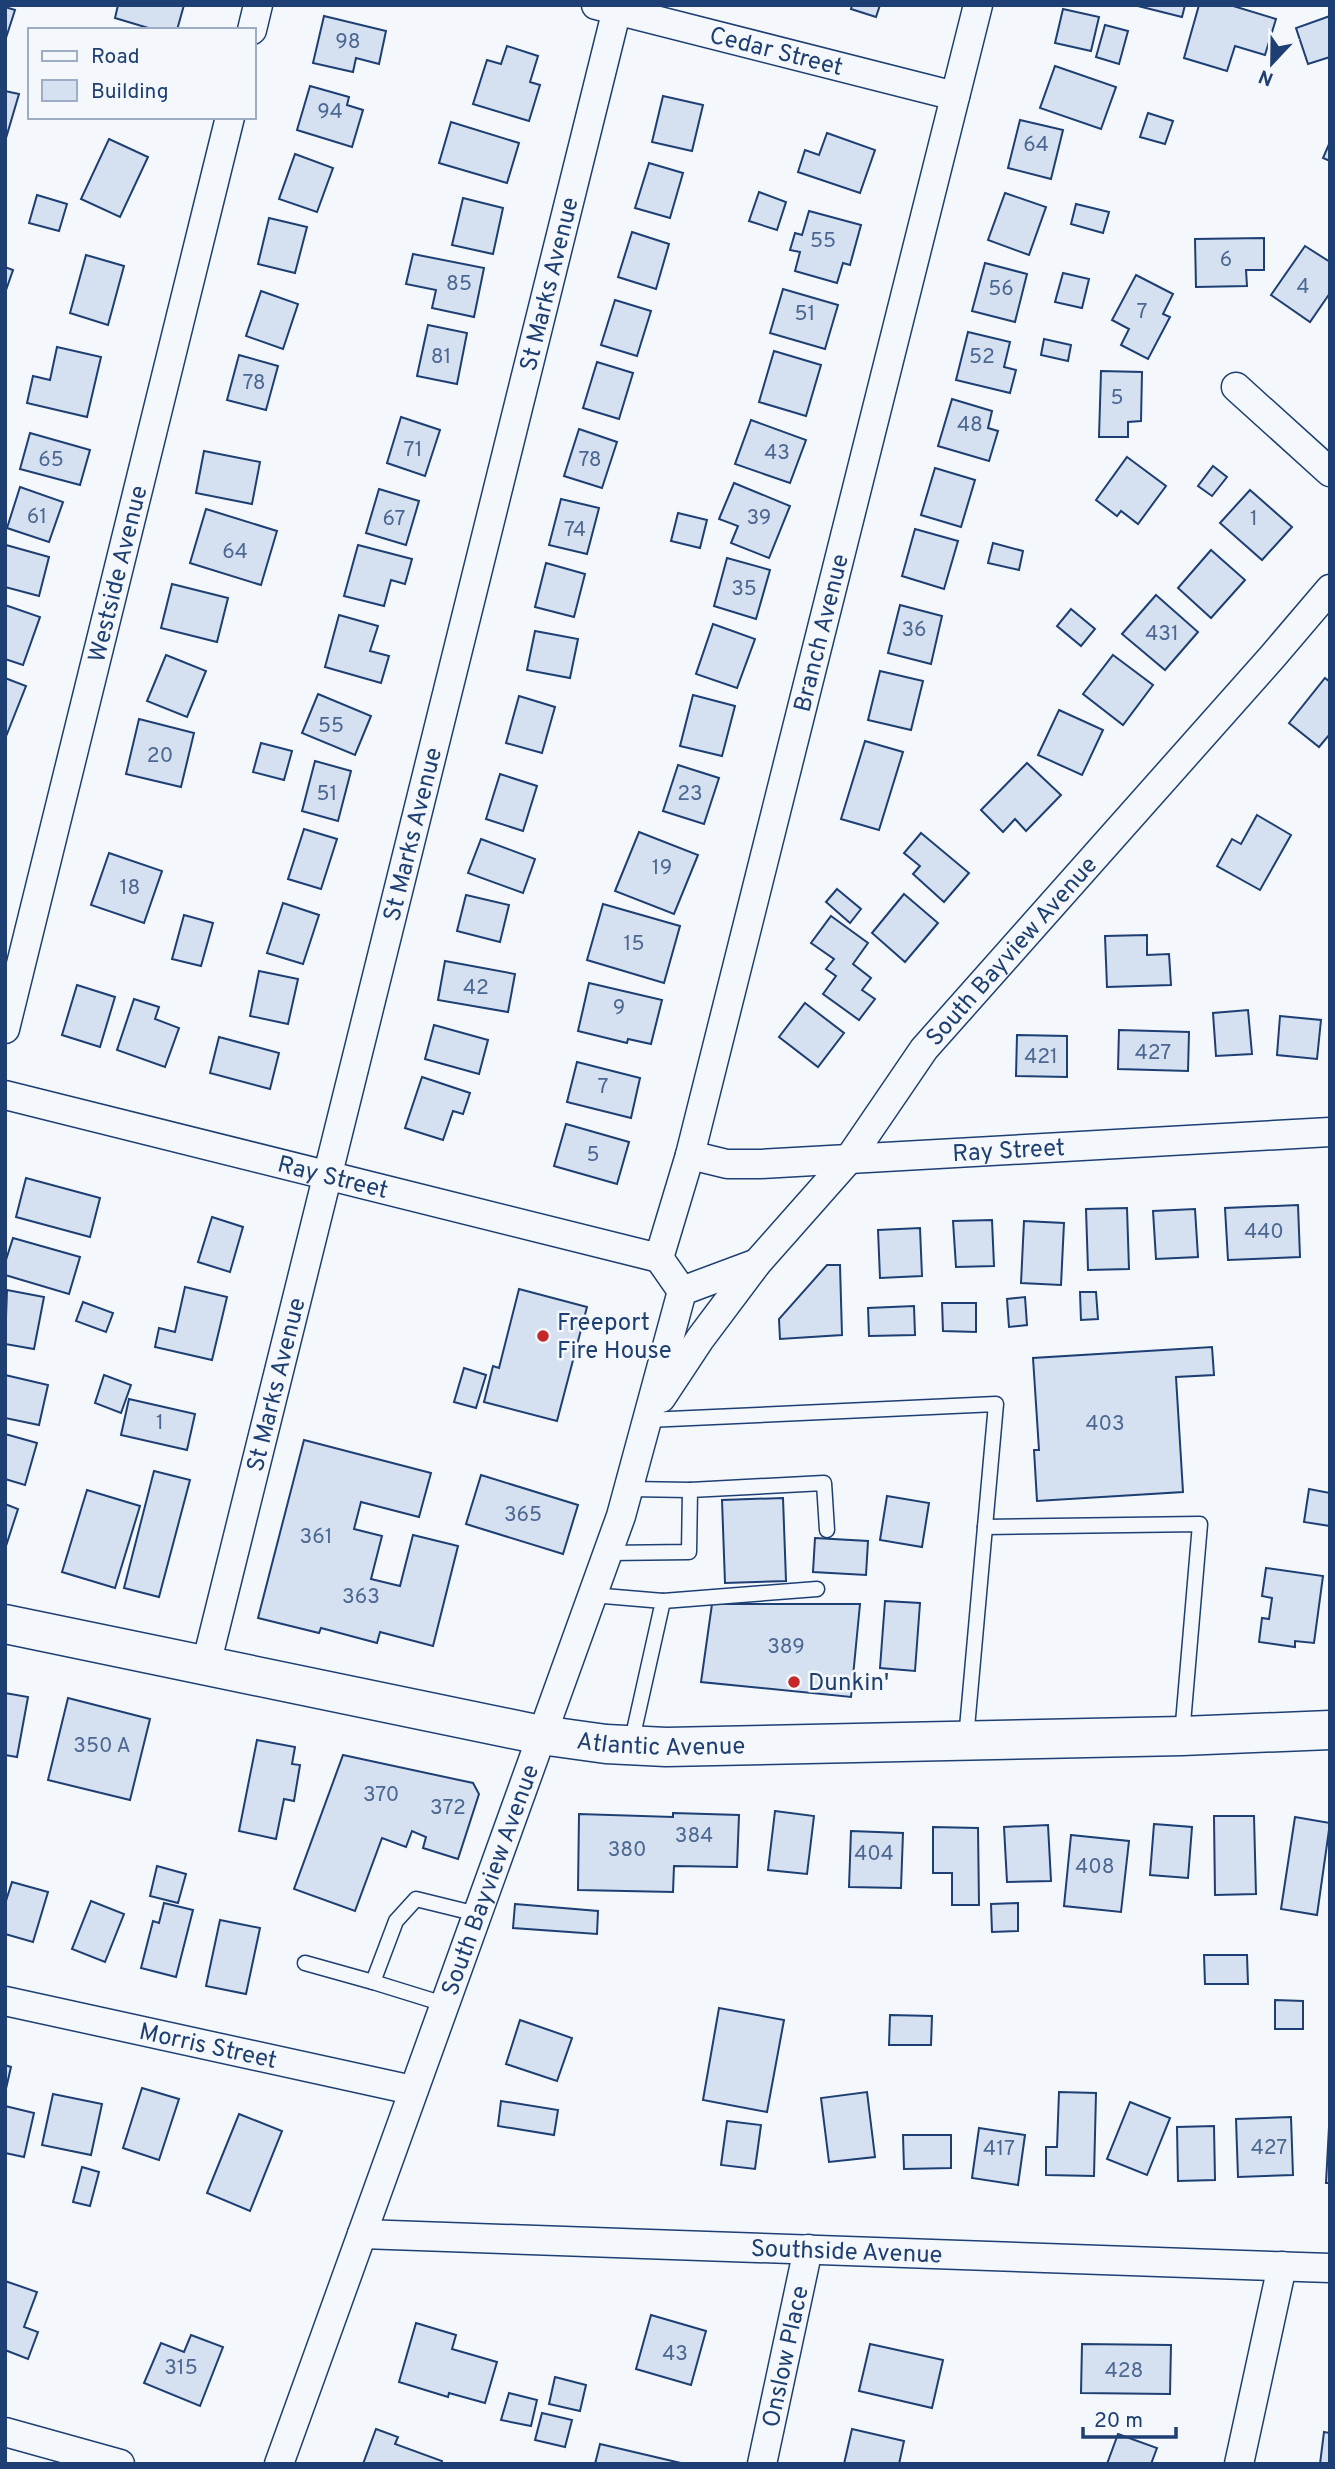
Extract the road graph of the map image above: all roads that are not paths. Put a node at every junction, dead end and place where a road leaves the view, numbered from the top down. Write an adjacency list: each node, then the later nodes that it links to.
1 (258, 5): 4 (street)
2 (978, 5): 5 (street, Branch Avenue)
3 (610, 7): 5 (street, Cedar Street); 15 (street, St Marks Avenue)
4 (252, 28)
5 (955, 96): 13 (street, Branch Avenue)
6 (230, 119): 10 (street, Westside Avenue)
7 (1236, 387): 8 (street)
8 (1330, 472)
9 (1326, 600): 14 (street, South Bayview Avenue)
10 (5, 1029)
11 (5, 1095): 15 (street, Ray Street)
12 (1330, 1132): 14 (street, Ray Street)
13 (691, 1155): 14 (street, Ray Street); 16 (street, Branch Avenue)
14 (849, 1159): 17 (street, South Bayview Avenue)
15 (328, 1175): 16 (street, Ray Street); 29 (street, St Marks Avenue)
16 (659, 1258): 18 (street)
17 (757, 1263): 18 (street, South Bayview Avenue); 19 (street)
18 (682, 1291): 19 (street, South Bayview Avenue)
19 (647, 1420): 20 (street, South Bayview Avenue); 22 (lane)
20 (629, 1489): 21 (lane); 24 (street, South Bayview Avenue)
21 (690, 1490): 23 (lane); 24 (lane)
22 (985, 1527): 32 (lane); 33 (lane)
23 (827, 1530)
24 (608, 1553): 26 (street, South Bayview Avenue)
25 (817, 1589): 27 (lane)
26 (592, 1595): 27 (lane); 31 (street, South Bayview Avenue)
27 (663, 1601): 34 (lane)
28 (5, 1624): 29 (main road, Atlantic Avenue)
29 (206, 1665): 31 (main road, Atlantic Avenue)
30 (1330, 1730): 32 (main road, Atlantic Avenue)
31 (541, 1735): 34 (main road, Atlantic Avenue); 35 (street, South Bayview Avenue)
32 (1182, 1736): 33 (main road, Atlantic Avenue)
33 (966, 1740): 34 (main road, Atlantic Avenue)
34 (631, 1745)
35 (477, 1914): 37 (lane); 39 (street, South Bayview Avenue)
36 (304, 1963): 37 (lane)
37 (373, 1982): 39 (lane)
38 (5, 2001): 40 (street, Morris Street)
39 (444, 2004): 40 (street, South Bayview Avenue)
40 (412, 2090): 41 (street, South Bayview Avenue)
41 (362, 2234): 42 (street, Southside Avenue); 47 (street, South Bayview Avenue)
42 (808, 2249): 43 (street, Southside Avenue); 48 (street, Onslow Place)
43 (1282, 2266): 44 (street, Southside Avenue); 49 (street)
44 (1330, 2268)
45 (5, 2432): 46 (street)
46 (120, 2464)
47 (279, 2464)
48 (762, 2464)
49 (1239, 2464)

